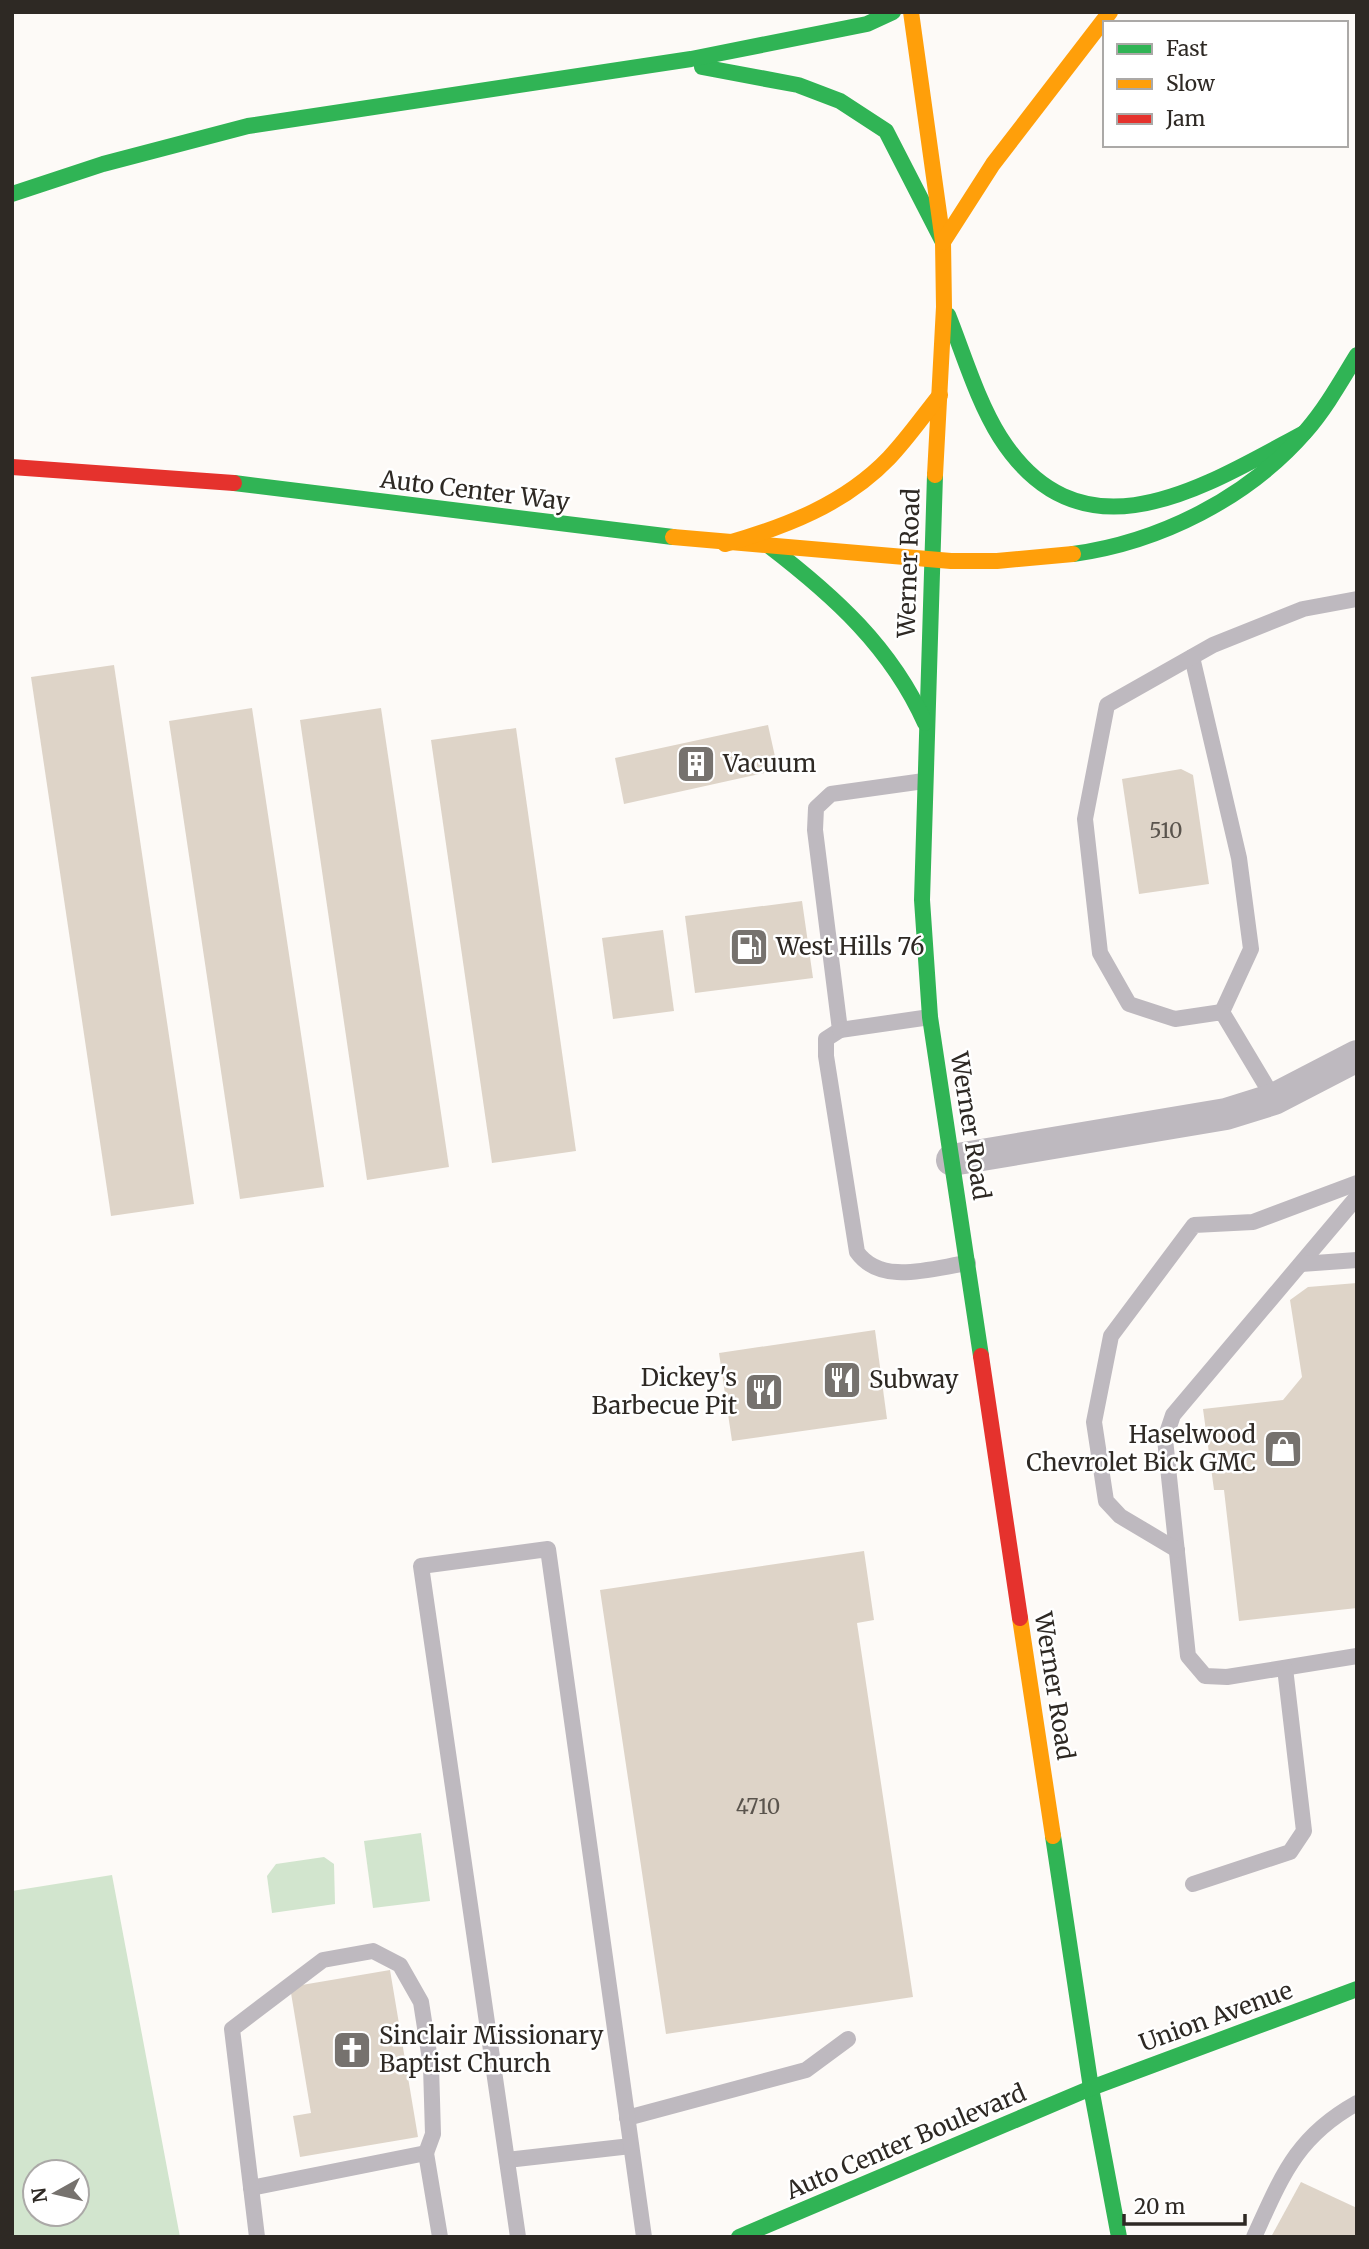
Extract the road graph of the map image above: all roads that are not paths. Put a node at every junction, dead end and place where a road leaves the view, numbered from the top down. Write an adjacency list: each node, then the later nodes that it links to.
1 (893, 12): 4 (main road)
2 (911, 12): 6 (main road, Werner Road)
3 (1103, 21): 6 (main road)
4 (655, 64): 5 (main road); 6 (main road)
5 (12, 194)
6 (943, 242): 7 (main road, Werner Road)
7 (944, 307): 9 (main road, Werner Road); 10 (main road)
8 (1357, 355): 10 (main road)
9 (940, 395): 12 (main road); 14 (main road, Werner Road)
10 (1304, 433): 14 (main road, Auto Center Way)
11 (12, 467): 12 (main road, Auto Center Way)
12 (725, 544): 13 (main road, Auto Center Way)
13 (769, 546): 14 (main road, Auto Center Way); 17 (main road)
14 (931, 559): 17 (main road, Werner Road)
15 (1357, 600): 16 (lane)
16 (1192, 657): 19 (lane); 19 (lane)
17 (927, 725): 18 (main road, Werner Road)
18 (924, 781): 20 (main road, Werner Road); 21 (lane)
19 (1222, 1012): 23 (lane)
20 (930, 1017): 21 (lane); 24 (main road, Werner Road)
21 (840, 1030): 28 (lane)
22 (1357, 1056): 23 (street)
23 (1274, 1099): 24 (street)
24 (952, 1160): 28 (main road, Werner Road)
25 (1357, 1183): 30 (lane)
26 (1357, 1197): 29 (lane)
27 (1357, 1260): 29 (lane)
28 (968, 1264): 36 (main road, Werner Road)
29 (1301, 1264): 30 (lane)
30 (1177, 1550): 32 (lane)
31 (1357, 1656): 32 (lane)
32 (1286, 1668): 33 (lane)
33 (1193, 1884)
34 (1357, 1989): 36 (main road, Union Avenue)
35 (848, 2039): 38 (lane)
36 (1091, 2088): 47 (main road, Auto Center Boulevard); 48 (main road, Werner Road)
37 (1357, 2103): 49 (lane)
38 (627, 2118): 39 (lane); 41 (lane)
39 (631, 2146): 41 (lane); 46 (lane)
40 (426, 2153): 42 (lane); 42 (lane); 44 (lane)
41 (507, 2160): 45 (lane)
42 (251, 2188): 43 (lane)
43 (257, 2237)
44 (440, 2237)
45 (518, 2237)
46 (644, 2237)
47 (739, 2237)
48 (1119, 2237)
49 (1254, 2237)

